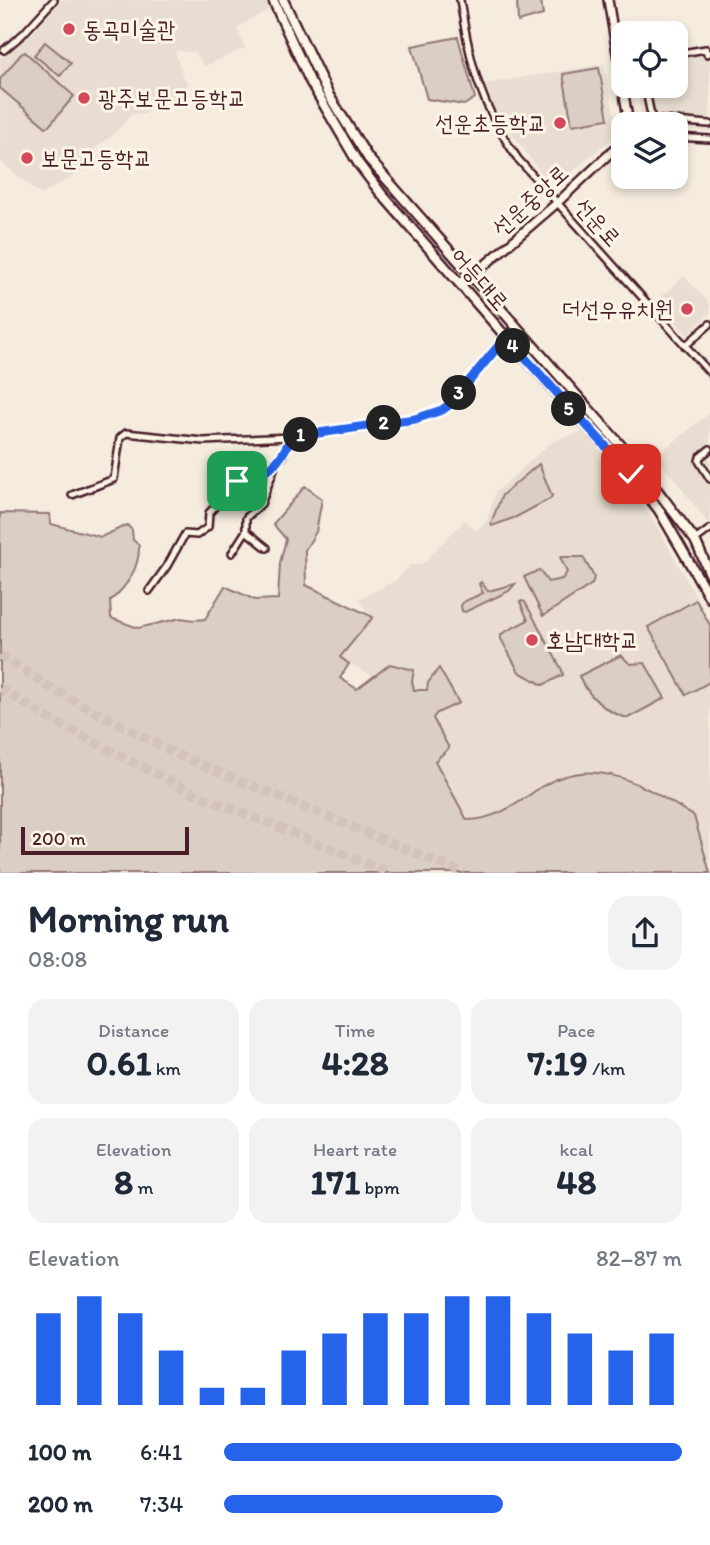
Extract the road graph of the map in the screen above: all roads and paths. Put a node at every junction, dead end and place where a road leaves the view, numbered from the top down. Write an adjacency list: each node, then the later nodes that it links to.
1 (54, 0): 6 (street)
2 (273, 0): 17 (main road, 어등대로)
3 (283, 0): 16 (main road, 어등대로)
4 (460, 0): 15 (street, 선운로)
5 (608, 0): 10 (street)
6 (4, 50)
7 (688, 52): 8 (street)
8 (710, 53)
9 (647, 98): 11 (street)
10 (627, 112)
11 (710, 124)
12 (688, 138): 13 (street)
13 (710, 139)
14 (611, 152): 15 (street, 선운중앙로)
15 (557, 203): 16 (street, 선운중앙로); 21 (street, 선운로)
16 (471, 277): 17 (street, 선운중앙로); 19 (main road, 어등대로)
17 (459, 283): 20 (main road, 어등대로)
18 (710, 324): 21 (street)
19 (517, 327): 20 (street); 30 (main road, 어등대로)
20 (506, 337): 23 (street); 35 (main road, 어등대로)
21 (685, 345): 22 (street, 선운로)
22 (710, 373)
23 (291, 437): 25 (street); 27 (street)
24 (710, 449): 26 (street)
25 (277, 462): 29 (street); 34 (street)
26 (710, 479)
27 (72, 495)
28 (710, 529): 30 (street)
29 (246, 531): 31 (street); 32 (street)
30 (695, 540): 33 (main road, 어등대로)
31 (267, 548)
32 (232, 553)
33 (710, 574)
34 (149, 591)
35 (710, 598)

